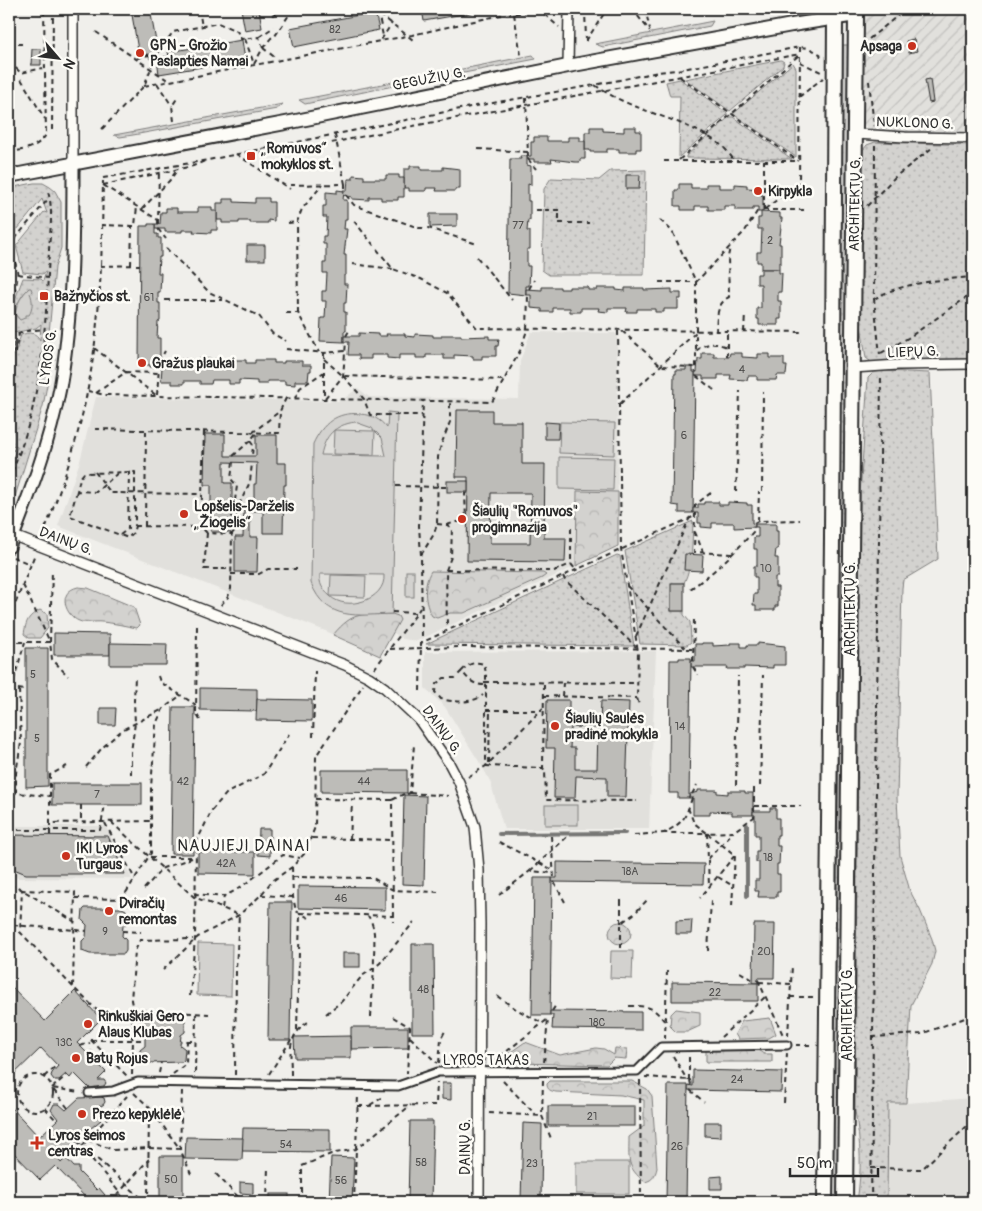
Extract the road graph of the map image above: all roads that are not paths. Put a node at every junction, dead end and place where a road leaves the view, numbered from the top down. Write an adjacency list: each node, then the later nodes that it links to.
1 (73, 9): 8 (street)
2 (569, 9): 5 (street)
3 (856, 12): 4 (main road, GEGUŽIŲ G.); 6 (main road, ARCHITEKTŲ G.)
4 (834, 18): 5 (main road, GEGUŽIŲ G.); 14 (main road, ARCHITEKTŲ G.)
5 (568, 66): 8 (main road, GEGUŽIŲ G.)
6 (856, 134): 7 (street, NUKLONO G.); 11 (main road, ARCHITEKTŲ G.)
7 (973, 138)
8 (73, 164): 9 (main road, GEGUŽIŲ G.); 12 (street, LYROS G.)
9 (9, 176)
10 (973, 364): 11 (street, LIEPŲ G.)
11 (853, 368): 15 (main road, ARCHITEKTŲ G.)
12 (11, 535): 13 (street, LYROS G.); 17 (street, DAINŲ G.)
13 (9, 547)
14 (832, 567): 15 (main road); 20 (main road, ARCHITEKTŲ G.)
15 (851, 567): 21 (main road, ARCHITEKTŲ G.)
16 (787, 1045): 17 (street, LYROS TAKAS)
17 (480, 1073): 18 (street, LYROS TAKAS); 19 (street, DAINŲ G.)
18 (89, 1093)
19 (479, 1202)
20 (825, 1202)
21 (845, 1202)

